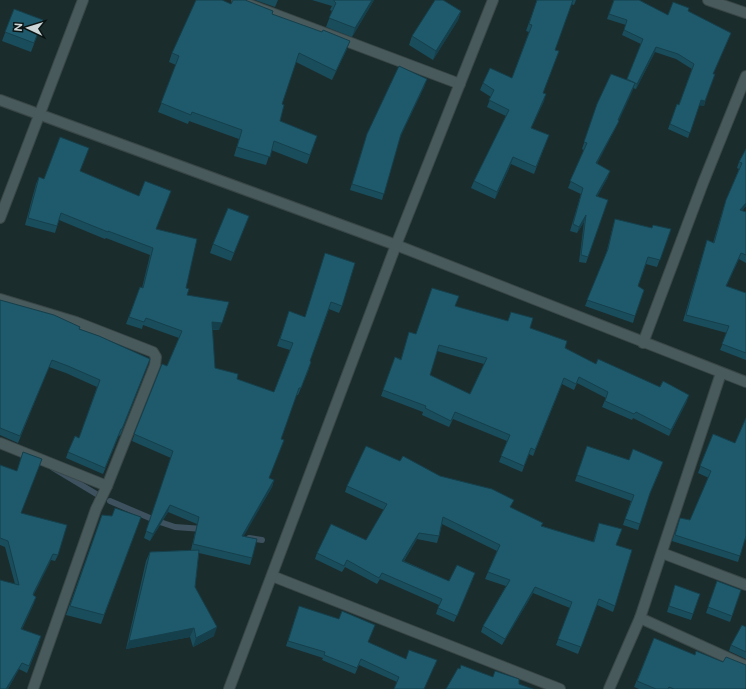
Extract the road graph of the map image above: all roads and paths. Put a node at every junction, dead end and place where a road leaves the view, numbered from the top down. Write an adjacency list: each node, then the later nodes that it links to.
1 (83, 0): 9 (street)
2 (237, 0): 7 (street)
3 (493, 0): 7 (street)
4 (708, 0): 5 (street)
5 (746, 13)
6 (746, 76): 13 (street)
7 (460, 84): 11 (street)
8 (0, 100): 9 (street)
9 (39, 114): 10 (street); 11 (street)
10 (0, 218)
11 (396, 245): 13 (street); 19 (street)
12 (0, 299): 17 (street)
13 (643, 343): 14 (street)
14 (721, 373): 15 (street); 18 (street)
15 (746, 382)
16 (0, 443): 17 (street)
17 (107, 486): 23 (street)
18 (662, 552): 20 (street); 21 (street)
19 (272, 576): 24 (street); 25 (street)
20 (746, 585)
21 (640, 618): 22 (street); 26 (street)
22 (746, 666)
23 (33, 689)
24 (229, 689)
25 (560, 689)
26 (609, 689)

